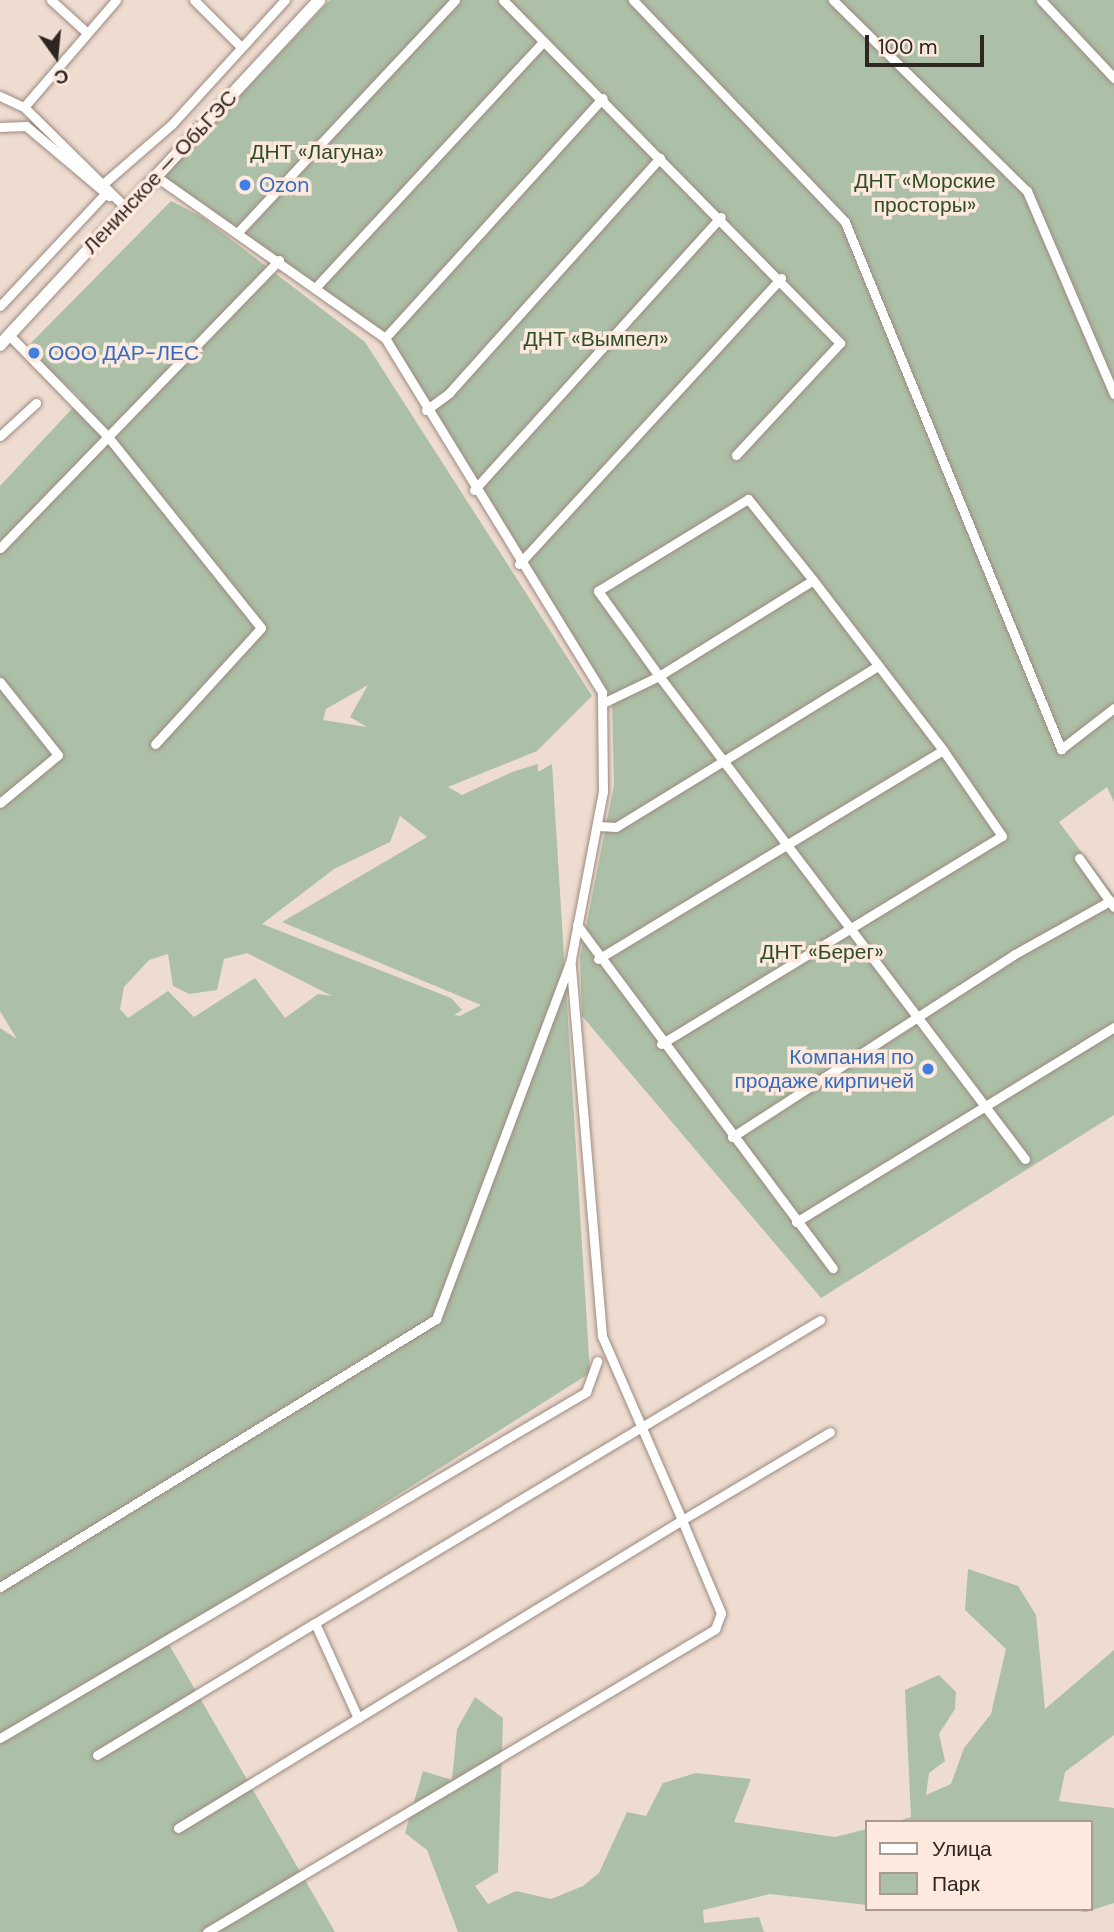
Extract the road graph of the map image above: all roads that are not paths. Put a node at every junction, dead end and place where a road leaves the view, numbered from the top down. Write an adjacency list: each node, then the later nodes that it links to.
1 (51, 0): 11 (street)
2 (116, 0): 11 (street)
3 (194, 0): 13 (street)
4 (285, 0): 13 (street)
5 (319, 0): 20 (main road, Ленинское — ОбьГЭС)
6 (455, 0): 26 (street)
7 (503, 0): 12 (street)
8 (633, 0): 47 (street)
9 (833, 0): 33 (street)
10 (1041, 0): 14 (street)
11 (86, 32): 17 (street)
12 (544, 41): 16 (street); 29 (street)
13 (242, 47): 21 (street)
14 (1114, 78)
15 (0, 96): 17 (street)
16 (603, 99): 19 (street); 31 (street)
17 (24, 107): 21 (street)
18 (0, 127): 22 (street)
19 (660, 158): 25 (street); 35 (street)
20 (155, 176): 24 (main road, Ленинское — ОбьГЭС); 26 (street)
21 (103, 184): 23 (street)
22 (103, 196): 23 (street); 30 (street)
23 (116, 197): 24 (street)
24 (126, 208): 32 (main road, Ленинское — ОбьГЭС)
25 (721, 217): 28 (street); 39 (street)
26 (239, 231): 27 (street)
27 (279, 260): 29 (street); 37 (street)
28 (781, 278): 38 (street); 41 (street)
29 (316, 287): 31 (street)
30 (0, 306)
31 (385, 338): 35 (street)
32 (5, 340): 37 (street)
33 (1114, 394)
34 (36, 402): 36 (street)
35 (426, 410): 39 (street)
36 (0, 436)
37 (109, 438): 40 (street); 48 (street)
38 (736, 455)
39 (474, 490): 41 (street)
40 (0, 548)
41 (519, 564): 46 (street)
42 (813, 580): 43 (street); 44 (street); 44 (street)
43 (878, 666): 49 (street); 50 (street)
44 (659, 676): 46 (street); 50 (street)
45 (0, 682): 51 (street)
46 (605, 702): 52 (street)
47 (1114, 708)
48 (155, 744)
49 (943, 750): 53 (street); 57 (street)
50 (720, 762): 52 (street); 53 (street)
51 (0, 803)
52 (598, 826): 56 (street)
53 (786, 844): 57 (street); 59 (street)
54 (1079, 858): 55 (street)
55 (1112, 904): 60 (street)
56 (577, 925): 58 (street); 59 (street)
57 (849, 930): 60 (street); 62 (street)
58 (571, 959): 70 (street); 73 (street)
59 (598, 959): 62 (street)
60 (922, 1019): 63 (street); 64 (street)
61 (1114, 1027): 63 (street)
62 (661, 1044): 64 (street)
63 (984, 1106): 65 (street); 66 (street)
64 (732, 1137): 66 (street)
65 (1026, 1159)
66 (796, 1222): 67 (street)
67 (833, 1268)
68 (820, 1320): 70 (street)
69 (597, 1361): 76 (street)
70 (641, 1428): 72 (street); 74 (street)
71 (830, 1432): 72 (street)
72 (682, 1520): 75 (street); 79 (street)
73 (0, 1587)
74 (315, 1623): 75 (street); 77 (street)
75 (358, 1718): 78 (street)
76 (0, 1738)
77 (97, 1755)
78 (178, 1828)
79 (207, 1932)

